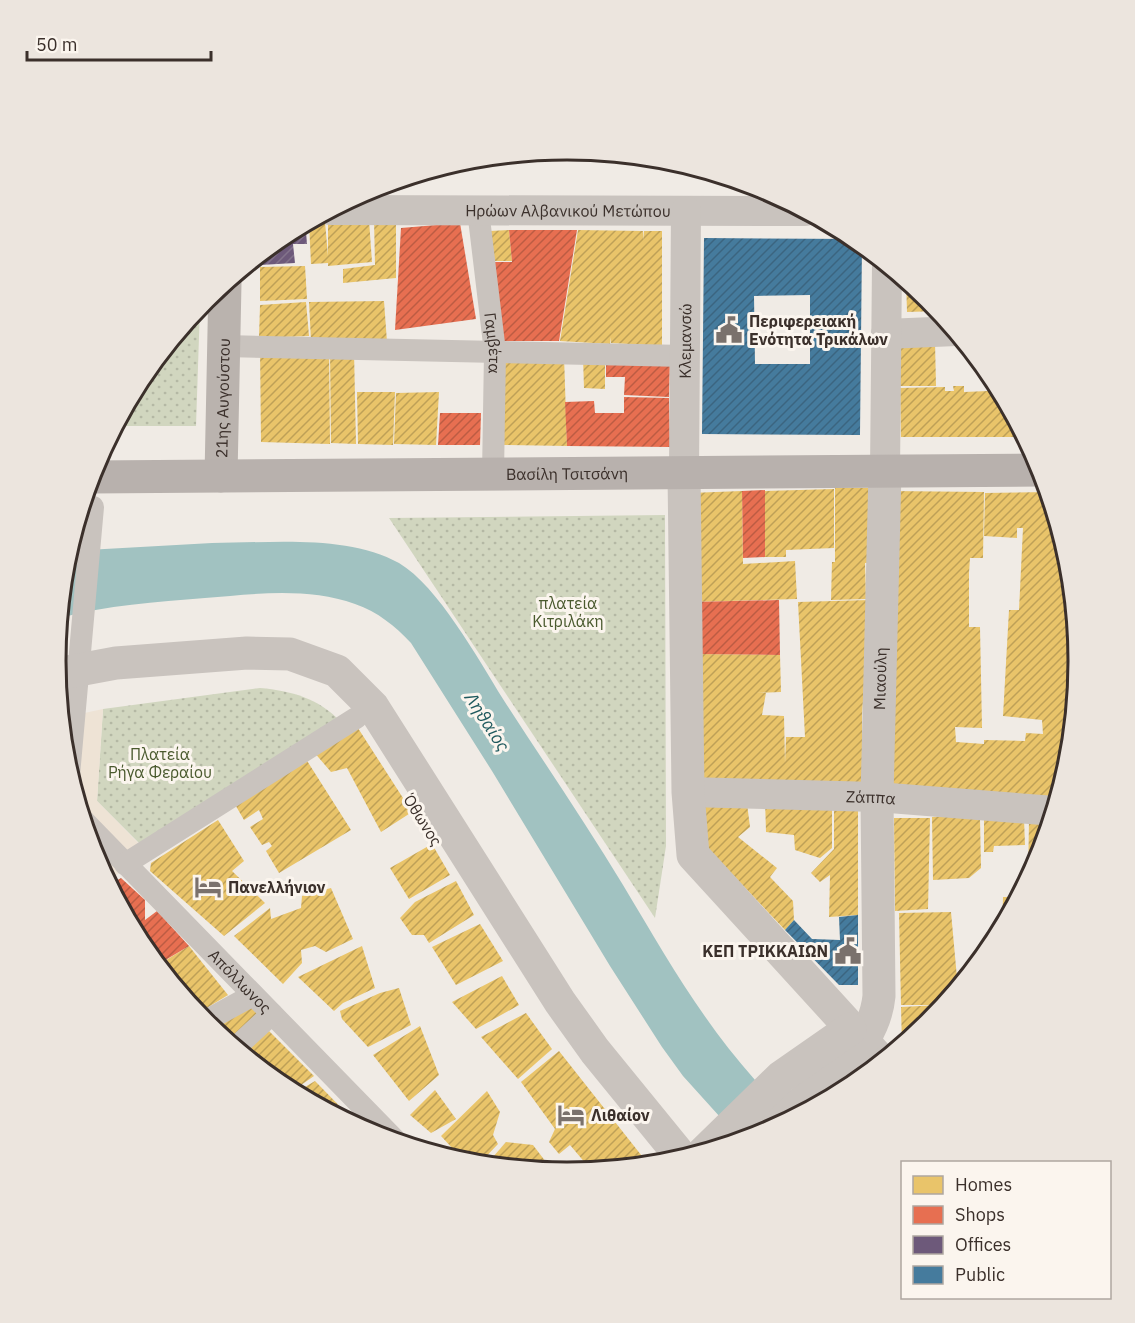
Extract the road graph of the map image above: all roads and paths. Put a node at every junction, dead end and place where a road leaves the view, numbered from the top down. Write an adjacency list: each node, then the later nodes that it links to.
1 (777, 206): 4 (street, Ηρώων Αλβανικού Μετώπου)
2 (350, 210): 3 (street, Ηρώων Αλβανικού Μετώπου)
3 (478, 210): 4 (street, Ηρώων Αλβανικού Μετώπου); 10 (street, Γαμβέτα)
4 (686, 211): 11 (street, Κλεμανσώ)
5 (887, 275): 8 (street, Μιαούλη)
6 (225, 296): 9 (main road, 21ης Αυγούστου)
7 (945, 331): 8 (street)
8 (886, 334): 13 (street, Μιαούλη)
9 (224, 346): 10 (street); 16 (main road, 21ης Αυγούστου)
10 (495, 352): 11 (street); 15 (street, Γαμβέτα)
11 (685, 356): 14 (street, Κλεμανσώ)
12 (1031, 470): 13 (main road, Βασίλη Τσιτσάνη)
13 (885, 471): 14 (main road, Βασίλη Τσιτσάνη); 23 (street, Μιαούλη)
14 (684, 473): 15 (main road, Βασίλη Τσιτσάνη); 22 (street)
15 (493, 474): 16 (main road, Βασίλη Τσιτσάνη)
16 (220, 476): 17 (main road, Βασίλη Τσιτσάνη)
17 (92, 502)
18 (92, 504): 19 (street)
19 (67, 673): 20 (street); 21 (street, Όθωνος); 35 (street)
20 (68, 700)
21 (356, 718): 26 (street); 36 (street, Όθωνος)
22 (688, 792): 23 (street, Ζάππα); 31 (street)
23 (877, 797): 24 (street, Ζάππα); 31 (street, Μιαούλη)
24 (1046, 810)
25 (97, 835): 26 (street, Απόλλωνος)
26 (125, 864): 27 (street, Απόλλωνος)
27 (253, 995): 28 (street, Απόλλωνος); 29 (street)
28 (272, 1014): 30 (street); 33 (street, Απόλλωνος)
29 (214, 1017)
30 (241, 1042)
31 (865, 1045): 32 (street, Μιαούλη); 34 (street)
32 (788, 1112)
33 (383, 1128)
34 (711, 1141)
35 (693, 1147)
36 (653, 1155)

